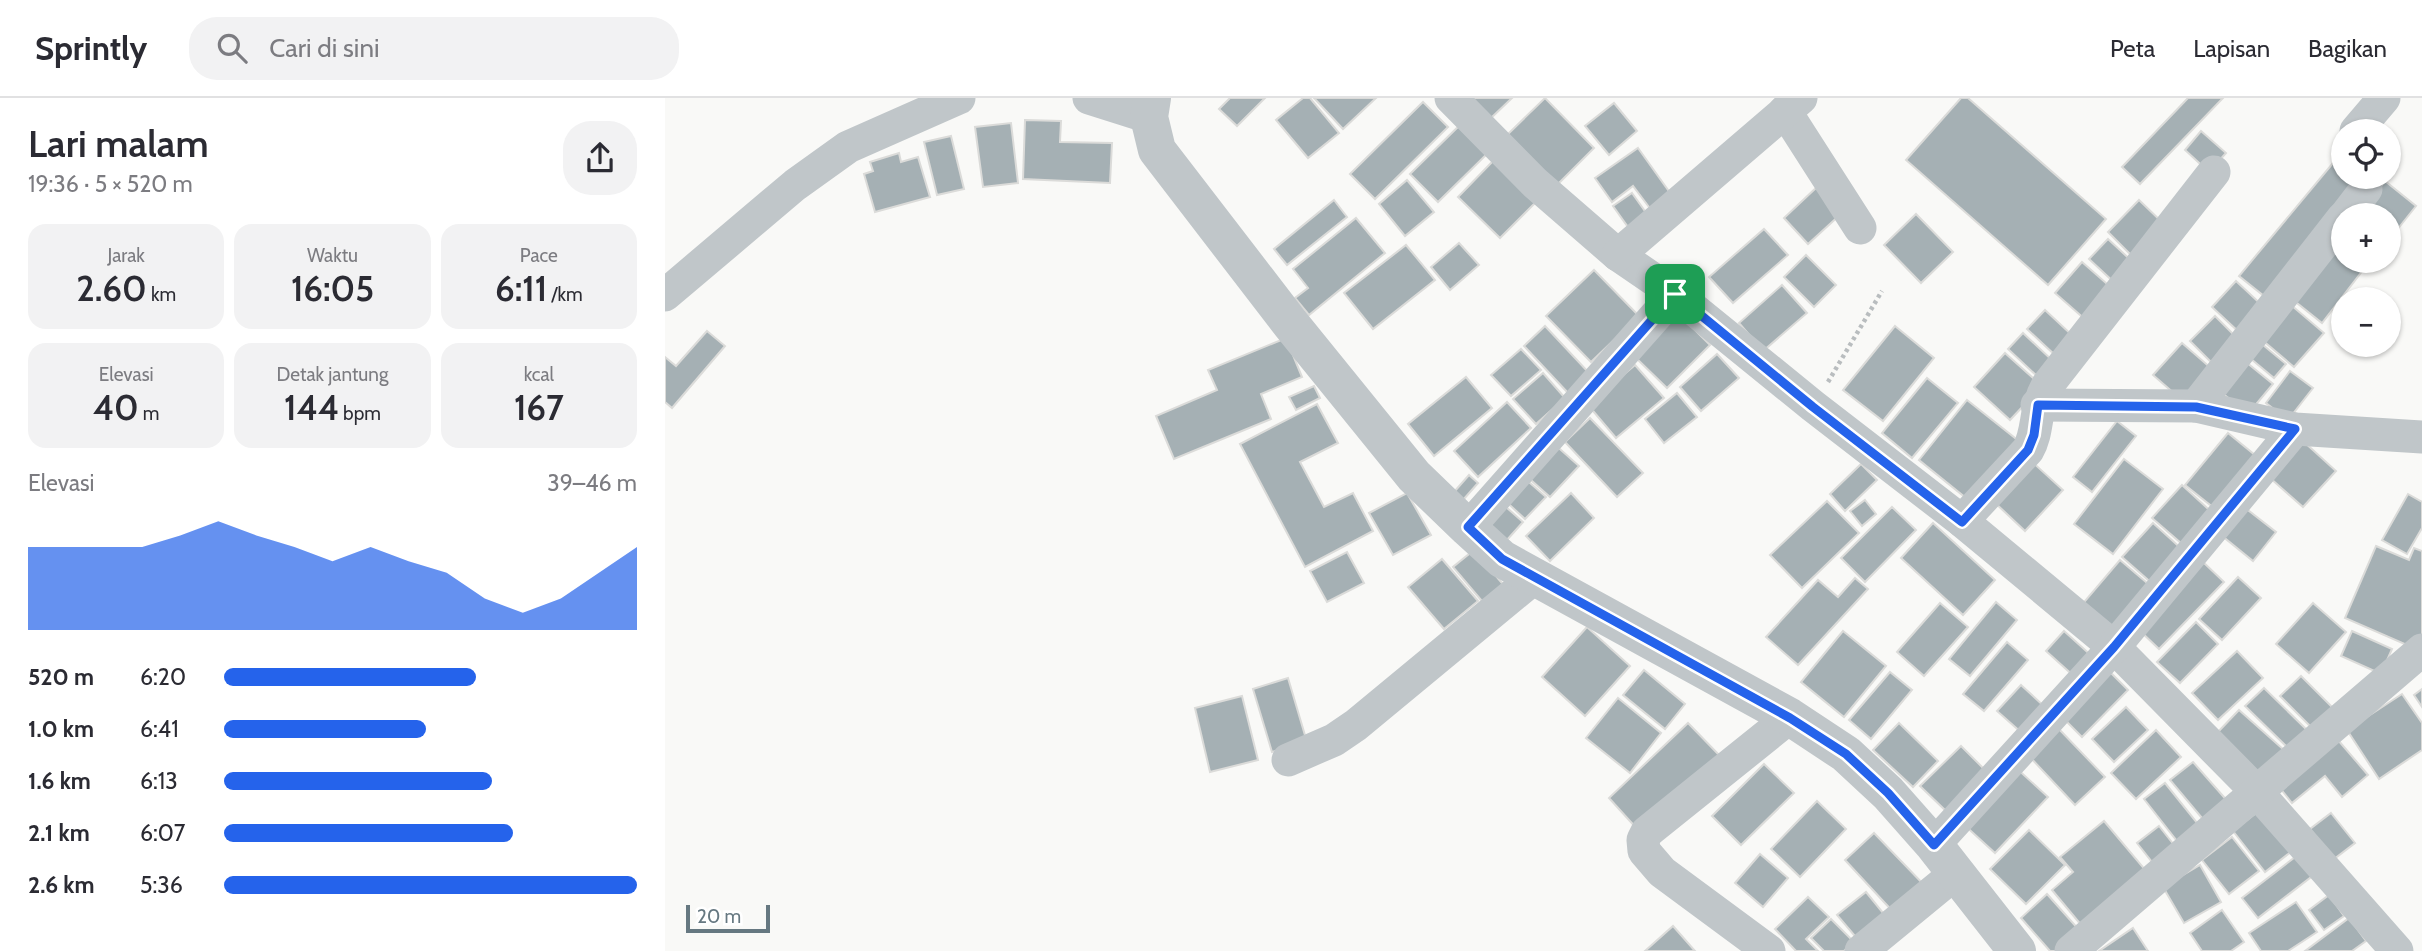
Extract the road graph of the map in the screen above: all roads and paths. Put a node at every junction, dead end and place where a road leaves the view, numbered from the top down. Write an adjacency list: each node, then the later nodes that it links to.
1 (958, 98): 16 (street)
2 (1089, 98): 6 (street)
3 (1451, 98): 13 (street)
4 (2383, 98): 7 (street)
5 (1793, 105): 11 (street); 13 (street)
6 (1150, 107): 23 (street)
7 (2366, 119)
8 (2214, 172): 17 (street)
9 (2366, 189): 10 (street)
10 (2356, 203)
11 (1860, 228)
12 (2331, 235): 19 (street)
13 (1618, 255): 15 (street)
14 (1882, 290): 18 (path)
15 (1675, 294): 18 (street); 23 (street)
16 (665, 295)
17 (2038, 405): 19 (street); 22 (street)
18 (1813, 407): 22 (street)
19 (2196, 407): 20 (street)
20 (2295, 429): 21 (street); 25 (street)
21 (2422, 436)
22 (1962, 522): 25 (street)
23 (1468, 527): 24 (street)
24 (1535, 577): 27 (street); 28 (street)
25 (2114, 647): 29 (street); 30 (street)
26 (2422, 650): 29 (street)
27 (1790, 718): 30 (street); 32 (street)
28 (1288, 760)
29 (2256, 791): 35 (street); 36 (street)
30 (1945, 859): 33 (street); 34 (street)
31 (2422, 947): 37 (street)
32 (1769, 951)
33 (1861, 951)
34 (2017, 951)
35 (2071, 951)
36 (2397, 951)
37 (2415, 951)

